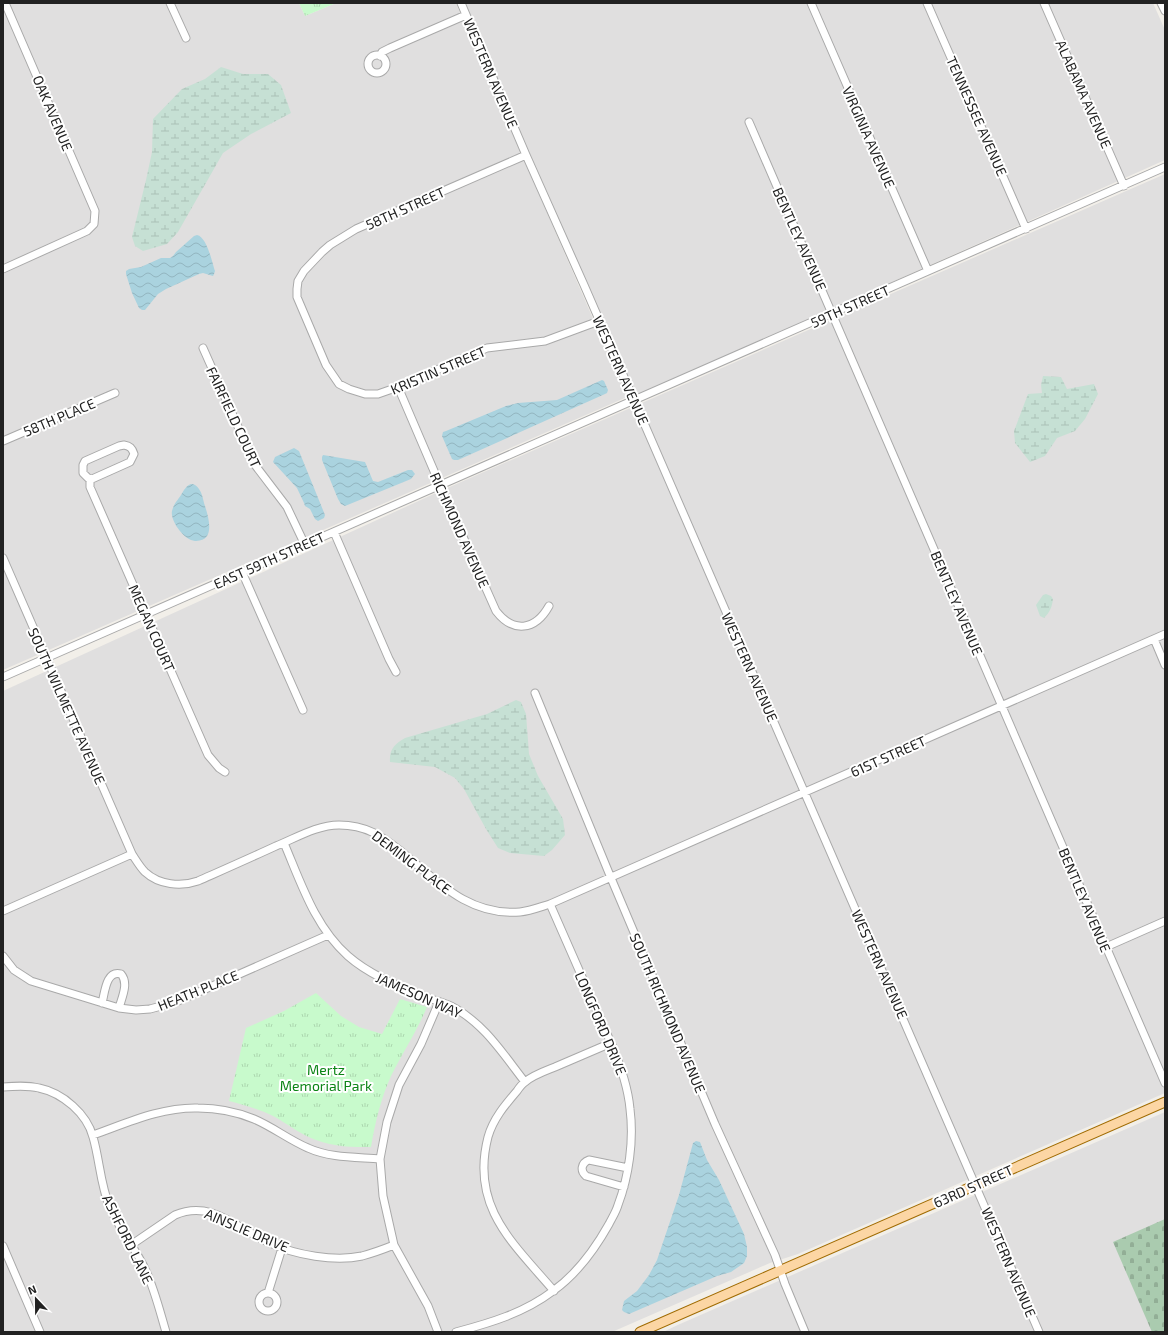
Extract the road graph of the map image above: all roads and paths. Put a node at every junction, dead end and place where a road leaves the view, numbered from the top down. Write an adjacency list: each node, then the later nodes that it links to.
1 (5, 3): 17 (street, OAK AVENUE)
2 (170, 3): 10 (street)
3 (461, 3): 9 (street, WESTERN AVENUE)
4 (811, 3): 18 (street, VIRGINIA AVENUE)
5 (927, 3): 16 (street, TENNESSEE AVENUE)
6 (1044, 3): 15 (street, ALABAMA AVENUE)
7 (1161, 3): 8 (street)
8 (1165, 11)
9 (466, 15): 11 (street); 13 (street, WESTERN AVENUE)
10 (186, 38)
11 (380, 56)
12 (749, 122): 20 (street, BENTLEY AVENUE)
13 (526, 155): 19 (street, 58TH STREET); 21 (street, WESTERN AVENUE)
14 (1165, 167): 15 (street, 59TH STREET)
15 (1124, 186): 16 (street, 59TH STREET)
16 (1026, 228): 18 (street, 59TH STREET)
17 (3, 269)
18 (928, 272): 20 (street, 59TH STREET)
19 (298, 281): 23 (street, KRISTIN STREET)
20 (832, 314): 25 (street, 59TH STREET); 43 (street, BENTLEY AVENUE)
21 (599, 321): 23 (street, KRISTIN STREET); 25 (street, WESTERN AVENUE)
22 (202, 348): 31 (street, FAIRFIELD COURT)
23 (398, 388): 29 (street, RICHMOND AVENUE)
24 (115, 392): 26 (street, 58TH PLACE)
25 (634, 400): 27 (street, 59TH STREET); 46 (street, WESTERN AVENUE)
26 (3, 441)
27 (535, 444): 29 (street, EAST 59TH STREET)
28 (90, 479): 28 (street, MEGAN COURT); 35 (street, MEGAN COURT)
29 (440, 486): 30 (street, EAST 59TH STREET); 34 (street, RICHMOND AVENUE)
30 (334, 532): 31 (street, EAST 59TH STREET); 40 (street)
31 (305, 545): 33 (street, EAST 59TH STREET)
32 (3, 558): 38 (street, SOUTH WILMETTE AVENUE)
33 (242, 572): 35 (street, EAST 59TH STREET); 44 (street)
34 (549, 606)
35 (146, 614): 38 (street, EAST 59TH STREET); 45 (street, MEGAN COURT)
36 (1165, 634): 37 (street, 61ST STREET)
37 (1154, 639): 39 (street); 43 (street, 61ST STREET)
38 (47, 658): 41 (street, EAST 59TH STREET); 48 (street, SOUTH WILMETTE AVENUE)
39 (1165, 665)
40 (396, 672)
41 (3, 677)
42 (535, 693): 49 (street, SOUTH RICHMOND AVENUE)
43 (1001, 706): 46 (street, 61ST STREET); 54 (street, BENTLEY AVENUE)
44 (303, 710)
45 (225, 772)
46 (805, 792): 49 (street, 61ST STREET); 67 (street, WESTERN AVENUE)
47 (284, 843): 48 (street, DEMING PLACE); 50 (street, DEMING PLACE); 53 (street, JAMESON WAY)
48 (132, 854): 51 (street)
49 (611, 878): 50 (street, DEMING PLACE); 73 (street, SOUTH RICHMOND AVENUE)
50 (550, 904): 59 (street, LONGFORD DRIVE)
51 (3, 911)
52 (1165, 921): 54 (street)
53 (328, 935): 56 (street, JAMESON WAY); 58 (street, HEATH PLACE)
54 (1106, 947): 61 (street, BENTLEY AVENUE)
55 (3, 956): 57 (street, HEATH PLACE)
56 (439, 1002): 60 (street, JAMESON WAY); 65 (street)
57 (102, 1003): 58 (street, HEATH PLACE); 58 (street)
58 (119, 1008)
59 (611, 1043): 60 (street); 66 (street, LONGFORD DRIVE)
60 (525, 1082): 74 (street)
61 (1165, 1083)
62 (3, 1087): 64 (street, ASHFORD LANE)
63 (1165, 1102): 67 (main road, 63RD STREET)
64 (93, 1135): 65 (street); 69 (street, ASHFORD LANE)
65 (380, 1159): 70 (street)
66 (628, 1168): 68 (street, LONGFORD DRIVE); 68 (street)
67 (976, 1185): 73 (main road, 63RD STREET); 82 (street, WESTERN AVENUE)
68 (624, 1187): 74 (street, LONGFORD DRIVE)
69 (131, 1245): 72 (street, AINSLIE DRIVE); 77 (street, ASHFORD LANE)
70 (394, 1245): 72 (street, AINSLIE DRIVE); 78 (street)
71 (3, 1246): 76 (street)
72 (282, 1248): 75 (street)
73 (781, 1270): 80 (main road, 63RD STREET); 81 (street, SOUTH RICHMOND AVENUE)
74 (554, 1291): 79 (street)
75 (268, 1292)
76 (40, 1332)
77 (166, 1332)
78 (438, 1332)
79 (456, 1332)
80 (640, 1332)
81 (805, 1332)
82 (1039, 1332)

